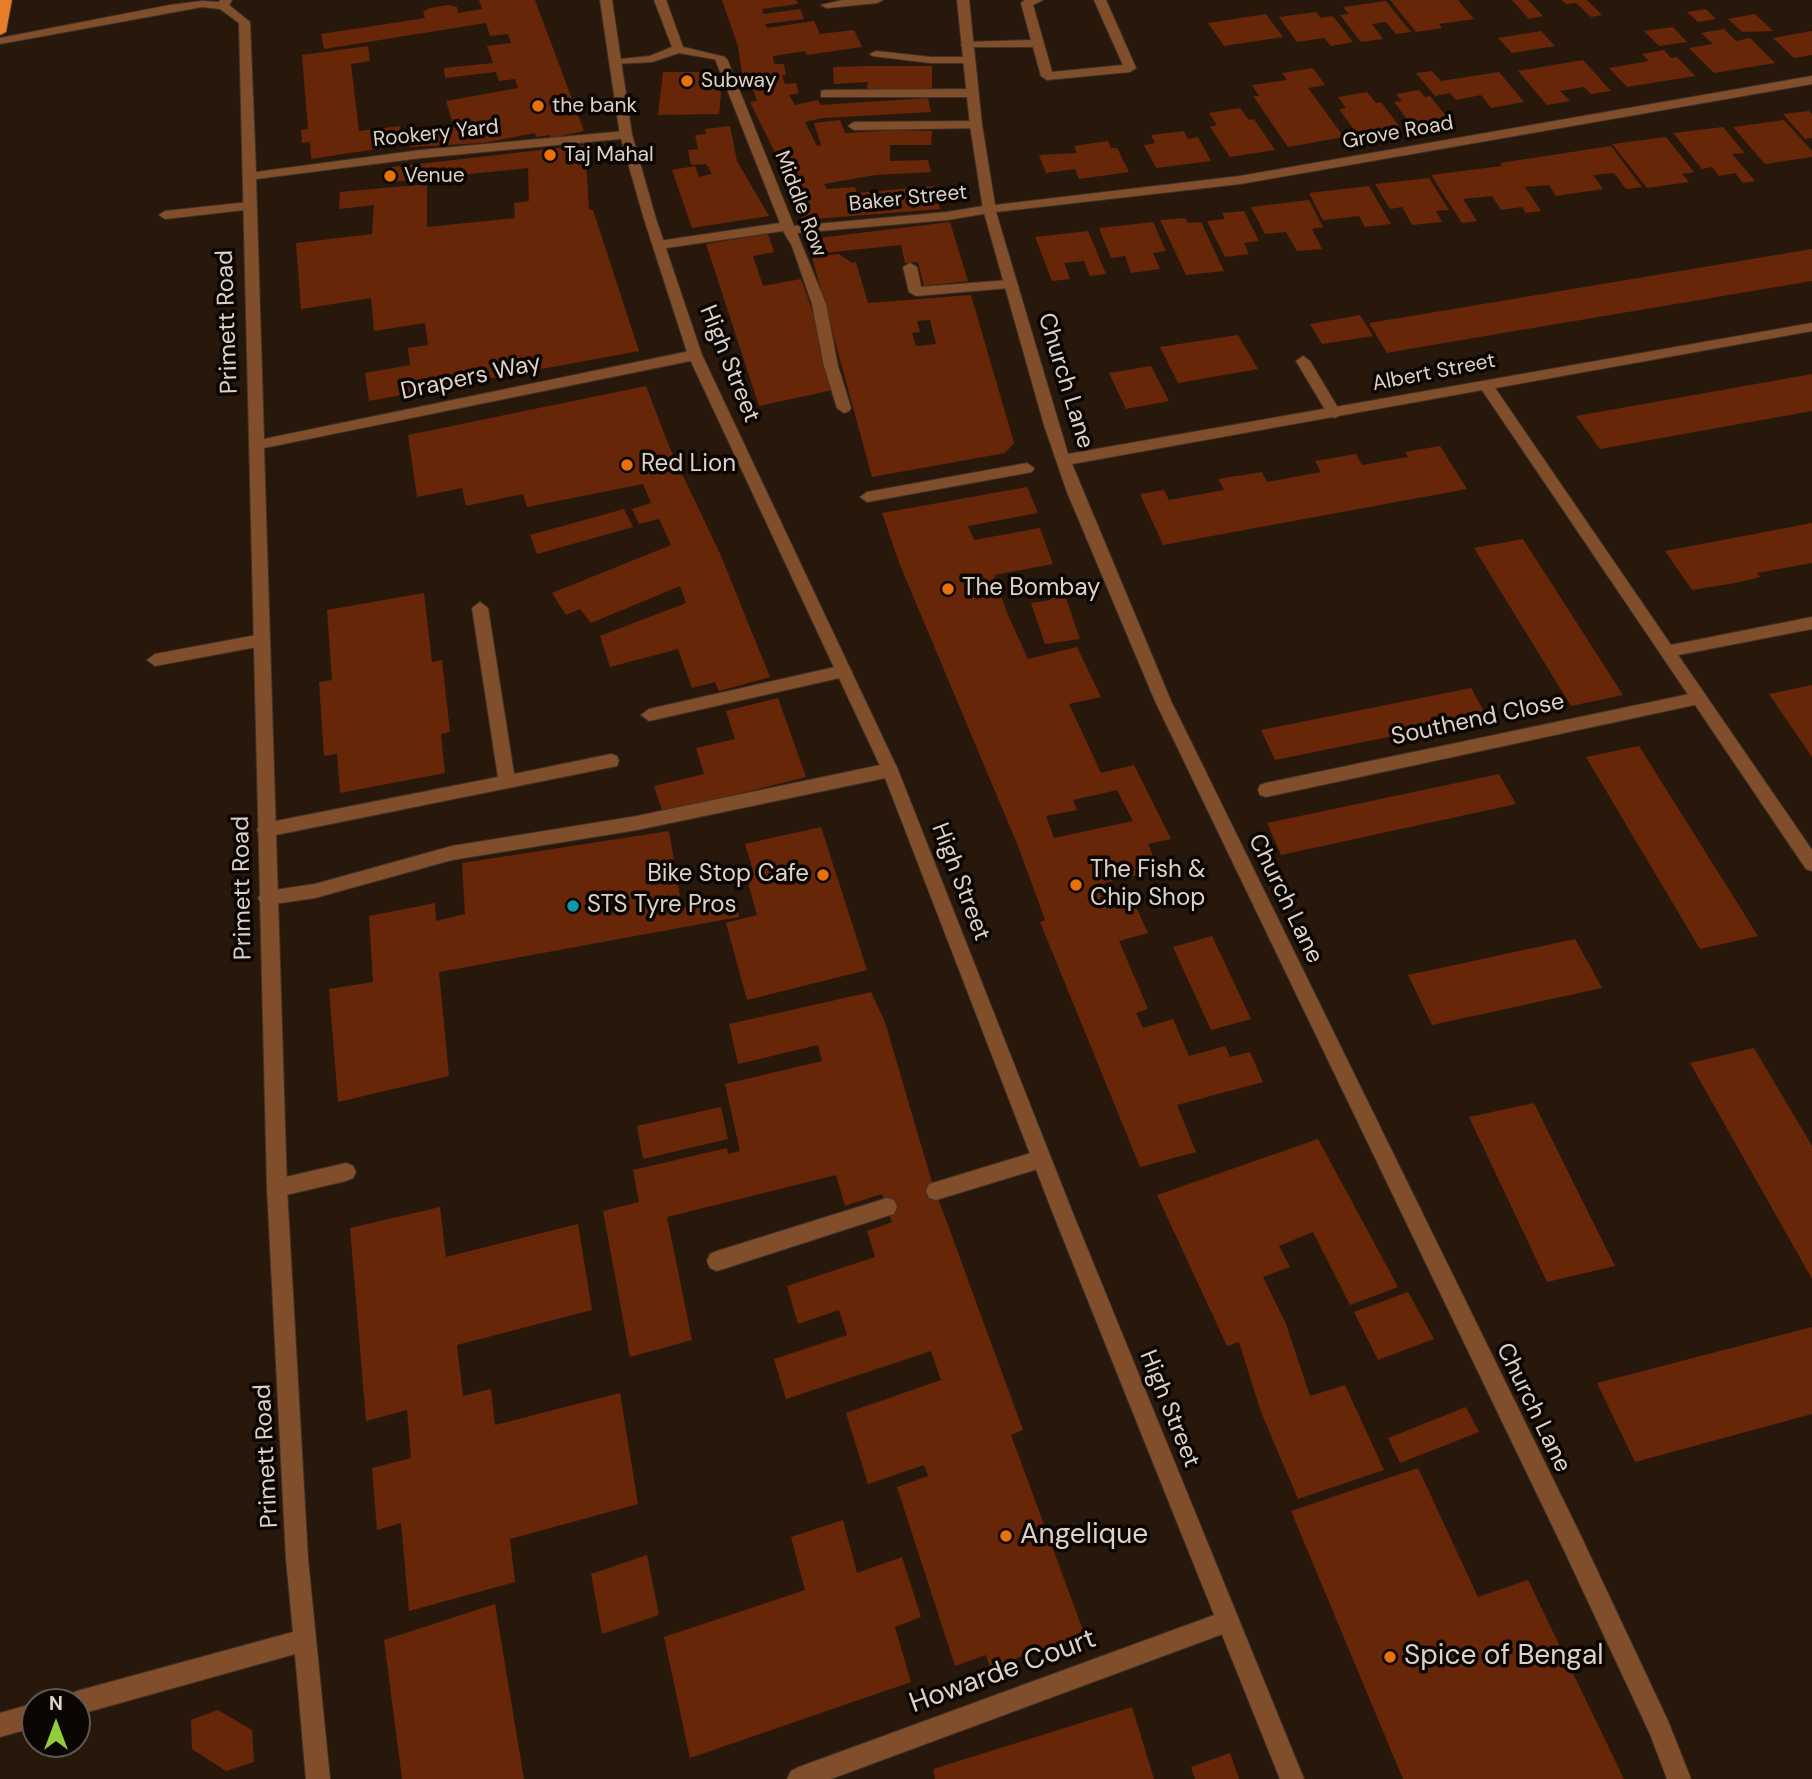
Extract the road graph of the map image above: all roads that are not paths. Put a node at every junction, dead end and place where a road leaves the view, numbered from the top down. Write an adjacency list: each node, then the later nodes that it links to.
1 (6, 0): 10 (main road)
2 (606, 0): 17 (street, High Street)
3 (660, 0): 14 (street)
4 (877, 0): 9 (street)
5 (963, 0): 13 (street, Church Lane)
6 (1037, 0): 12 (street)
7 (1100, 0): 12 (street)
8 (225, 3): 11 (street, Primett Road); 24 (street, Primett Road)
9 (827, 5)
10 (0, 32)
11 (0, 41)
12 (1037, 43): 13 (street)
13 (967, 45): 16 (street, Church Lane)
14 (678, 49): 17 (street); 28 (street, Middle Row)
15 (876, 54): 16 (street)
16 (969, 60): 19 (street, Church Lane)
17 (617, 62): 23 (street, High Street)
18 (1812, 80): 26 (street, Grove Road)
19 (972, 93): 20 (street); 21 (street, Church Lane)
20 (825, 94)
21 (976, 125): 22 (street); 26 (street, Church Lane)
22 (854, 126)
23 (626, 135): 24 (street, Rookery Yard); 29 (street, High Street)
24 (250, 176): 25 (street, Primett Road)
25 (249, 206): 27 (street); 38 (street, Primett Road)
26 (989, 209): 28 (street, Baker Street); 31 (street, Church Lane)
27 (165, 215)
28 (788, 228): 29 (street, Baker Street); 36 (street, Middle Row)
29 (659, 246): 33 (street, High Street)
30 (910, 267): 31 (street)
31 (1009, 284): 39 (street, Church Lane)
32 (1812, 327): 35 (street, Albert Street)
33 (695, 355): 38 (street, Drapers Way); 47 (street, High Street)
34 (1303, 361): 37 (street)
35 (1486, 385): 37 (street, Albert Street); 45 (street)
36 (844, 408)
37 (1334, 413): 39 (street, Albert Street)
38 (257, 445): 44 (street, Primett Road)
39 (1064, 460): 71 (street, Church Lane)
40 (1027, 468): 41 (street)
41 (867, 497)
42 (480, 608): 52 (street)
43 (1812, 623): 45 (street)
44 (262, 640): 46 (street); 54 (street, Primett Road)
45 (1669, 652): 48 (street)
46 (155, 660)
47 (844, 671): 49 (street); 51 (street, High Street)
48 (1699, 698): 53 (street, Southend Close); 55 (street)
49 (649, 715)
50 (611, 761): 52 (street)
51 (890, 770): 56 (street); 57 (street, High Street)
52 (508, 782): 54 (street)
53 (1266, 790)
54 (266, 830): 56 (street, Primett Road)
55 (1811, 862)
56 (267, 898): 59 (street, Primett Road)
57 (1041, 1159): 60 (street); 63 (street, High Street)
58 (346, 1172): 59 (street)
59 (277, 1188): 64 (street, Primett Road)
60 (936, 1192)
61 (887, 1207): 62 (street)
62 (717, 1261)
63 (1228, 1621): 69 (street, Howarde Court); 70 (street, High Street)
64 (304, 1640): 65 (street); 68 (street, Primett Road)
65 (91, 1699)
66 (21, 1719): 67 (street)
67 (0, 1725)
68 (318, 1779)
69 (799, 1779)
70 (1292, 1779)
71 (1679, 1779)

